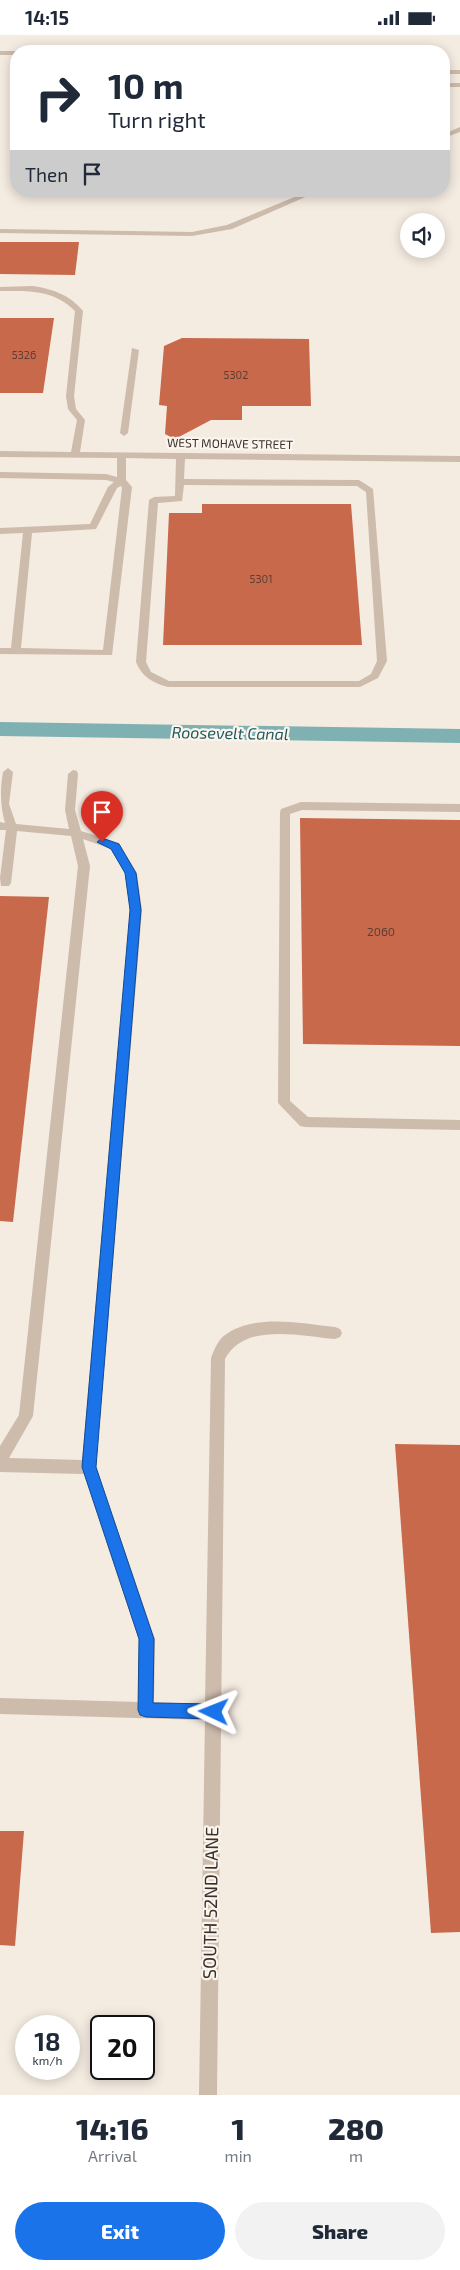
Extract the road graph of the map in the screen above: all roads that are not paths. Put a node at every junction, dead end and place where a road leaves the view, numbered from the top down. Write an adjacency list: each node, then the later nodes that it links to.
1 (302, 197): 2 (street)
2 (0, 231)
3 (0, 289): 7 (street)
4 (134, 350): 5 (street)
5 (124, 433)
6 (0, 454): 7 (street, WEST MOHAVE STREET)
7 (75, 455): 8 (street, WEST MOHAVE STREET)
8 (122, 455): 9 (street, WEST MOHAVE STREET); 12 (street)
9 (181, 456): 10 (street, WEST MOHAVE STREET); 13 (street)
10 (460, 459)
11 (0, 475): 12 (street)
12 (121, 481): 15 (street); 17 (street)
13 (180, 482): 13 (street)
14 (0, 531): 15 (street)
15 (28, 531): 17 (street)
16 (0, 651): 17 (street)
17 (16, 651)
18 (8, 772): 21 (street)
19 (73, 774): 22 (street)
20 (460, 808): 24 (street)
21 (6, 827): 22 (street); 23 (street)
22 (76, 833): 26 (street); 28 (street)
23 (5, 883)
24 (460, 1125)
25 (335, 1333): 31 (street, SOUTH 52ND LANE)
26 (0, 1459)
27 (0, 1465): 28 (street)
28 (89, 1467): 30 (street)
29 (0, 1706): 30 (street)
30 (146, 1710): 31 (street)
31 (214, 1712): 32 (street, SOUTH 52ND LANE)
32 (208, 2095)

